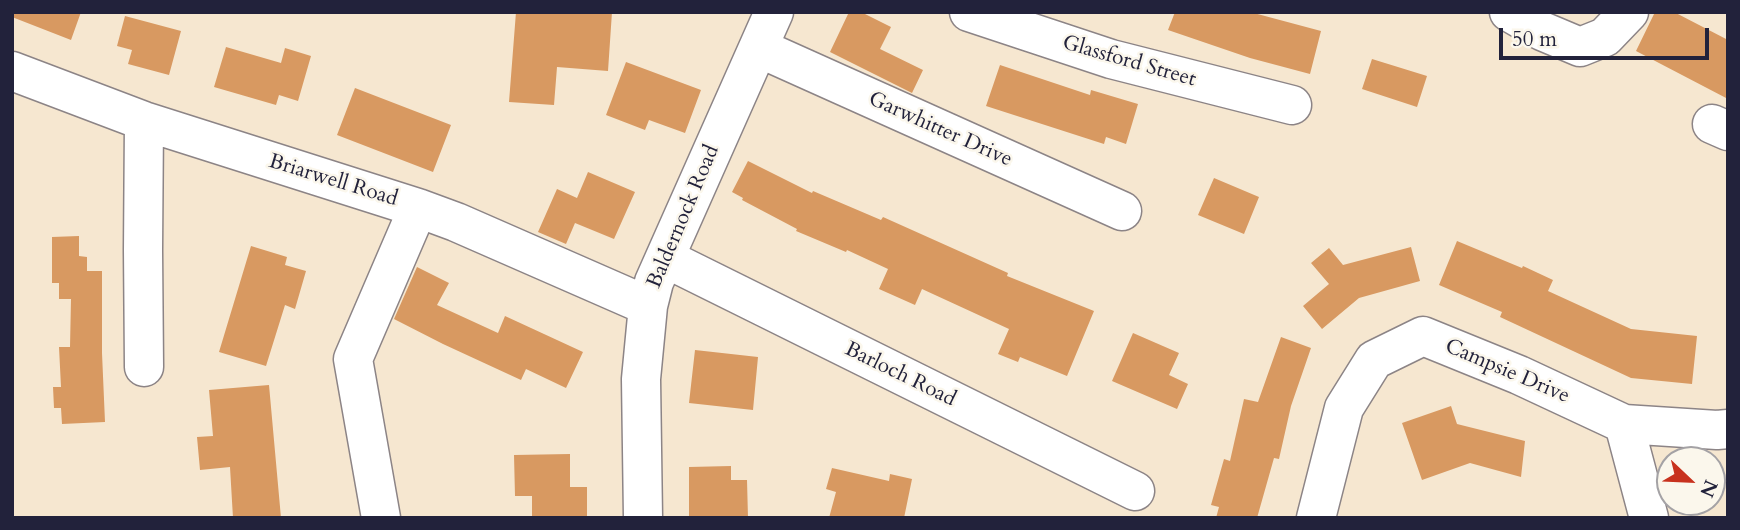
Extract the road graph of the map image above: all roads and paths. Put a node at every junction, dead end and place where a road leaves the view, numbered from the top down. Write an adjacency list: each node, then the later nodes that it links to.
1 (774, 12): 5 (street, Baldernock Road)
2 (968, 12): 7 (street, Glassford Street)
3 (1509, 12): 4 (street)
4 (1629, 12)
5 (758, 48): 10 (street, Garwhitter Drive); 11 (street, Baldernock Road)
6 (12, 71): 8 (street, Briarwell Road)
7 (1292, 105)
8 (144, 121): 9 (street, Briarwell Road); 13 (street)
9 (418, 208): 12 (street, Briarwell Road); 17 (street)
10 (1122, 211)
11 (664, 258): 12 (street, Baldernock Road); 16 (street, Barloch Road)
12 (648, 306): 18 (street, Baldernock Road)
13 (144, 368)
14 (1624, 424): 15 (street, Campsie Drive); 19 (street, Campsie Drive); 20 (street)
15 (1728, 429)
16 (1135, 491)
17 (381, 518)
18 (643, 518)
19 (1316, 518)
20 (1649, 518)

